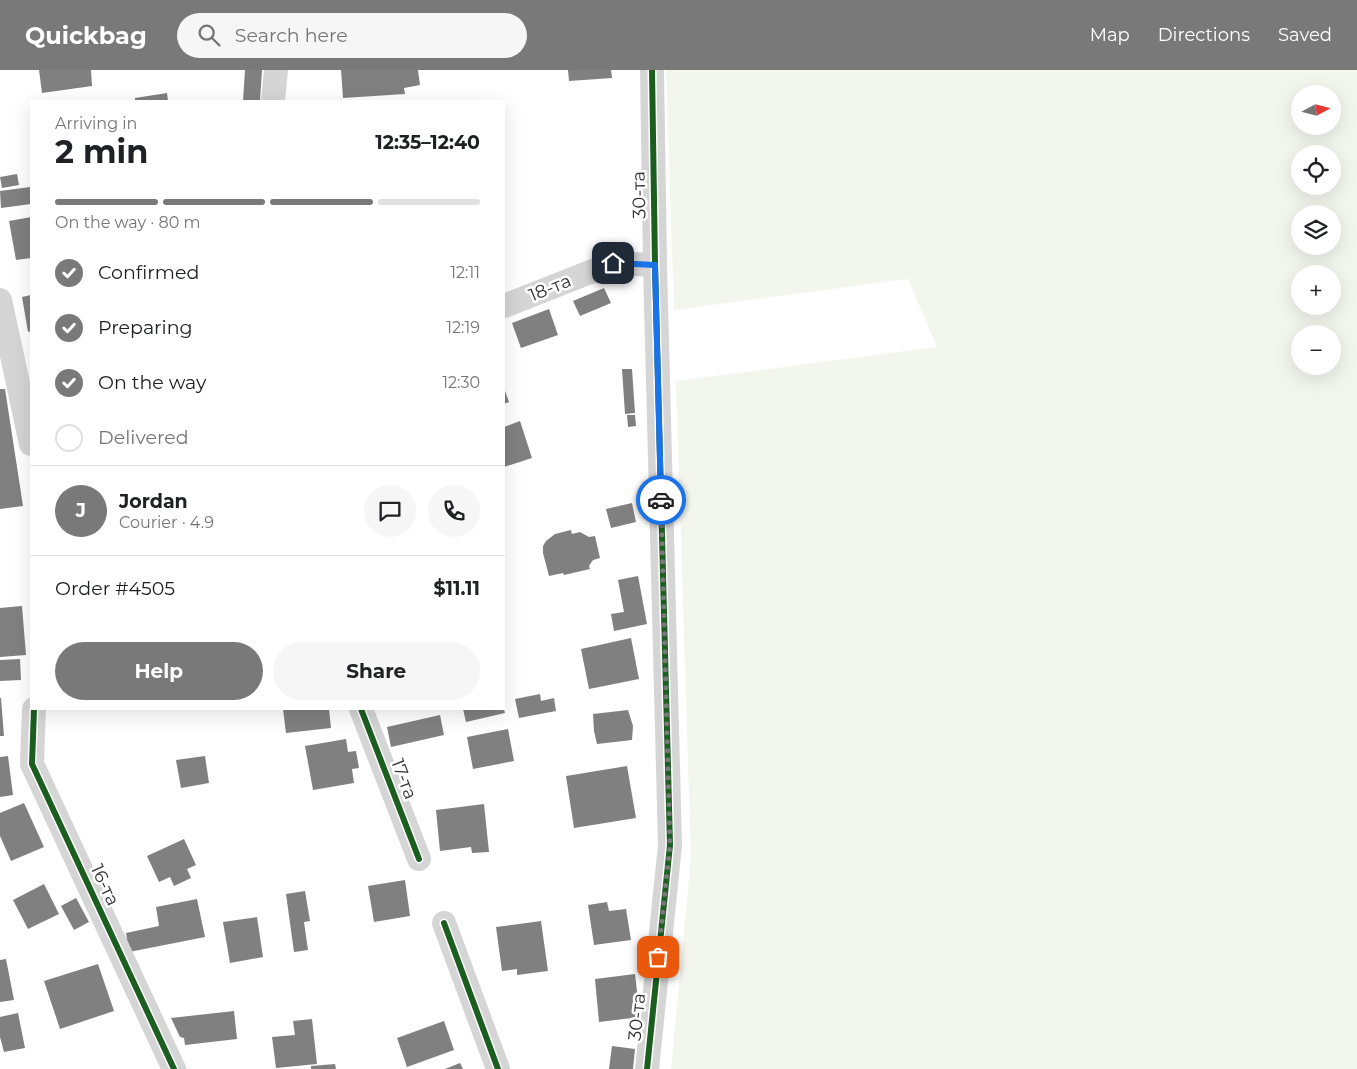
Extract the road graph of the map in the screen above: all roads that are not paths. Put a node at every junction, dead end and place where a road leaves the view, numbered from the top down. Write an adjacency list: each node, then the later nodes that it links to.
1 (276, 70): 3 (street)
2 (652, 70): 4 (street, 30-та)
3 (273, 100)
4 (655, 265): 5 (street, 18-та); 14 (street, 30-та)
5 (505, 306)
6 (1, 312): 7 (street)
7 (30, 440)
8 (34, 710): 12 (street, 16-та)
9 (361, 710): 10 (street, 17-та)
10 (419, 859)
11 (444, 922): 13 (street)
12 (174, 1069)
13 (498, 1069)
14 (646, 1069)

